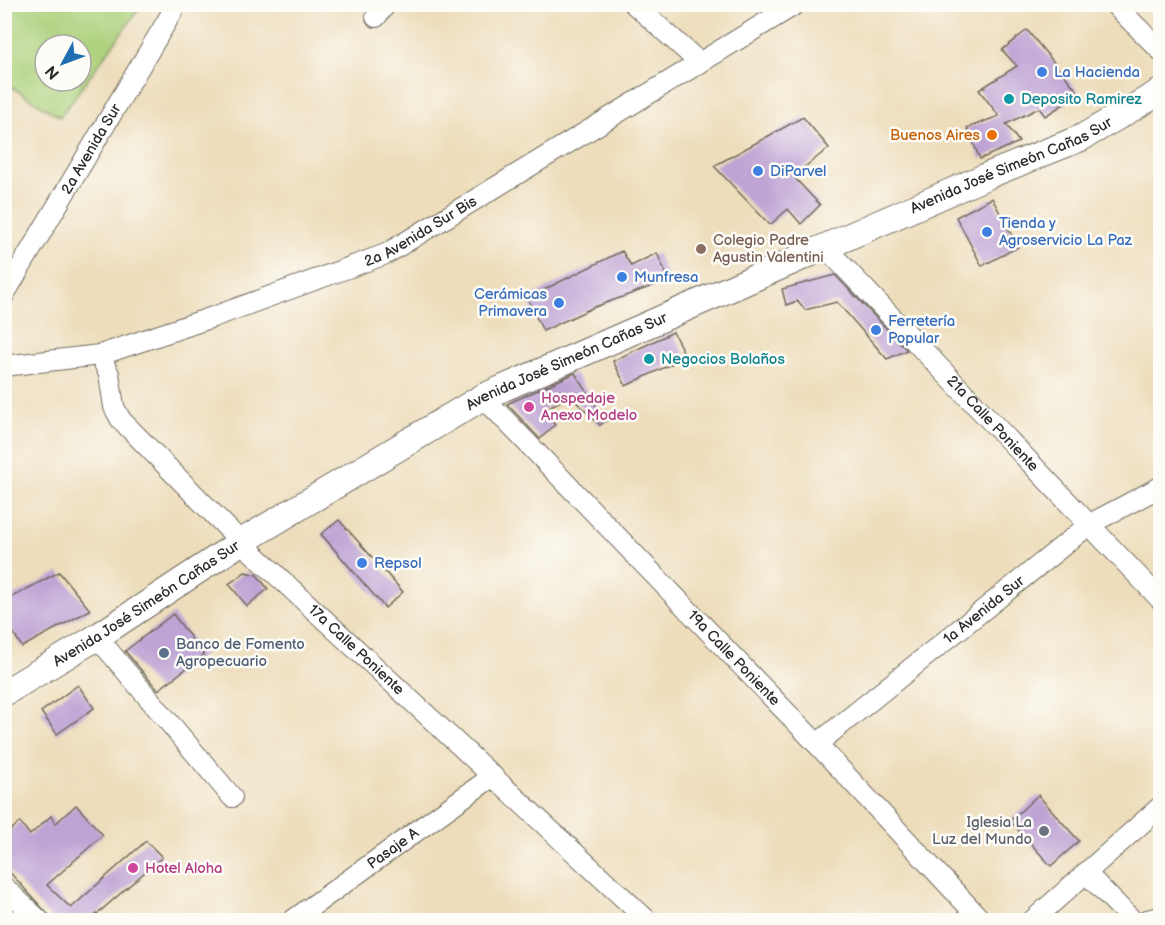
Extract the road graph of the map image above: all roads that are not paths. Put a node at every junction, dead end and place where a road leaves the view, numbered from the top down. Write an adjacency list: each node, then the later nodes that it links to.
1 (177, 4): 9 (street, 2a Avenida Sur)
2 (634, 4): 6 (street)
3 (796, 4): 6 (street, 2a Avenida Sur Bis)
4 (1114, 4): 5 (street)
5 (1161, 50)
6 (700, 63): 10 (street, 2a Avenida Sur Bis)
7 (1161, 92): 8 (main road, Avenida José Simeón Cañas Sur)
8 (826, 248): 12 (main road, Avenida José Simeón Cañas Sur); 14 (street, 21a Calle Poniente)
9 (4, 295)
10 (100, 355): 11 (street, 2a Avenida Sur Bis); 15 (street, 17a Calle Poniente)
11 (4, 366)
12 (483, 397): 15 (main road, Avenida José Simeón Cañas Sur); 19 (street, 19a Calle Poniente)
13 (1161, 487): 14 (street, 1a Avenida Sur)
14 (1090, 524): 16 (street, 21a Calle Poniente); 19 (street, 1a Avenida Sur)
15 (241, 543): 17 (main road, Avenida José Simeón Cañas Sur); 20 (street, 17a Calle Poniente)
16 (1161, 599)
17 (97, 637): 18 (main road, Avenida José Simeón Cañas Sur); 21 (street)
18 (4, 693)
19 (817, 744): 29 (street, 19a Calle Poniente)
20 (493, 776): 27 (street, Pasaje A); 28 (street, 17a Calle Poniente)
21 (232, 797)
22 (1161, 807): 23 (street)
23 (1086, 873): 30 (street); 31 (street)
24 (4, 887): 26 (street)
25 (1161, 917): 32 (street)
26 (39, 921)
27 (293, 921)
28 (647, 921)
29 (981, 921)
30 (1034, 921)
31 (1132, 921)
32 (1146, 921)

